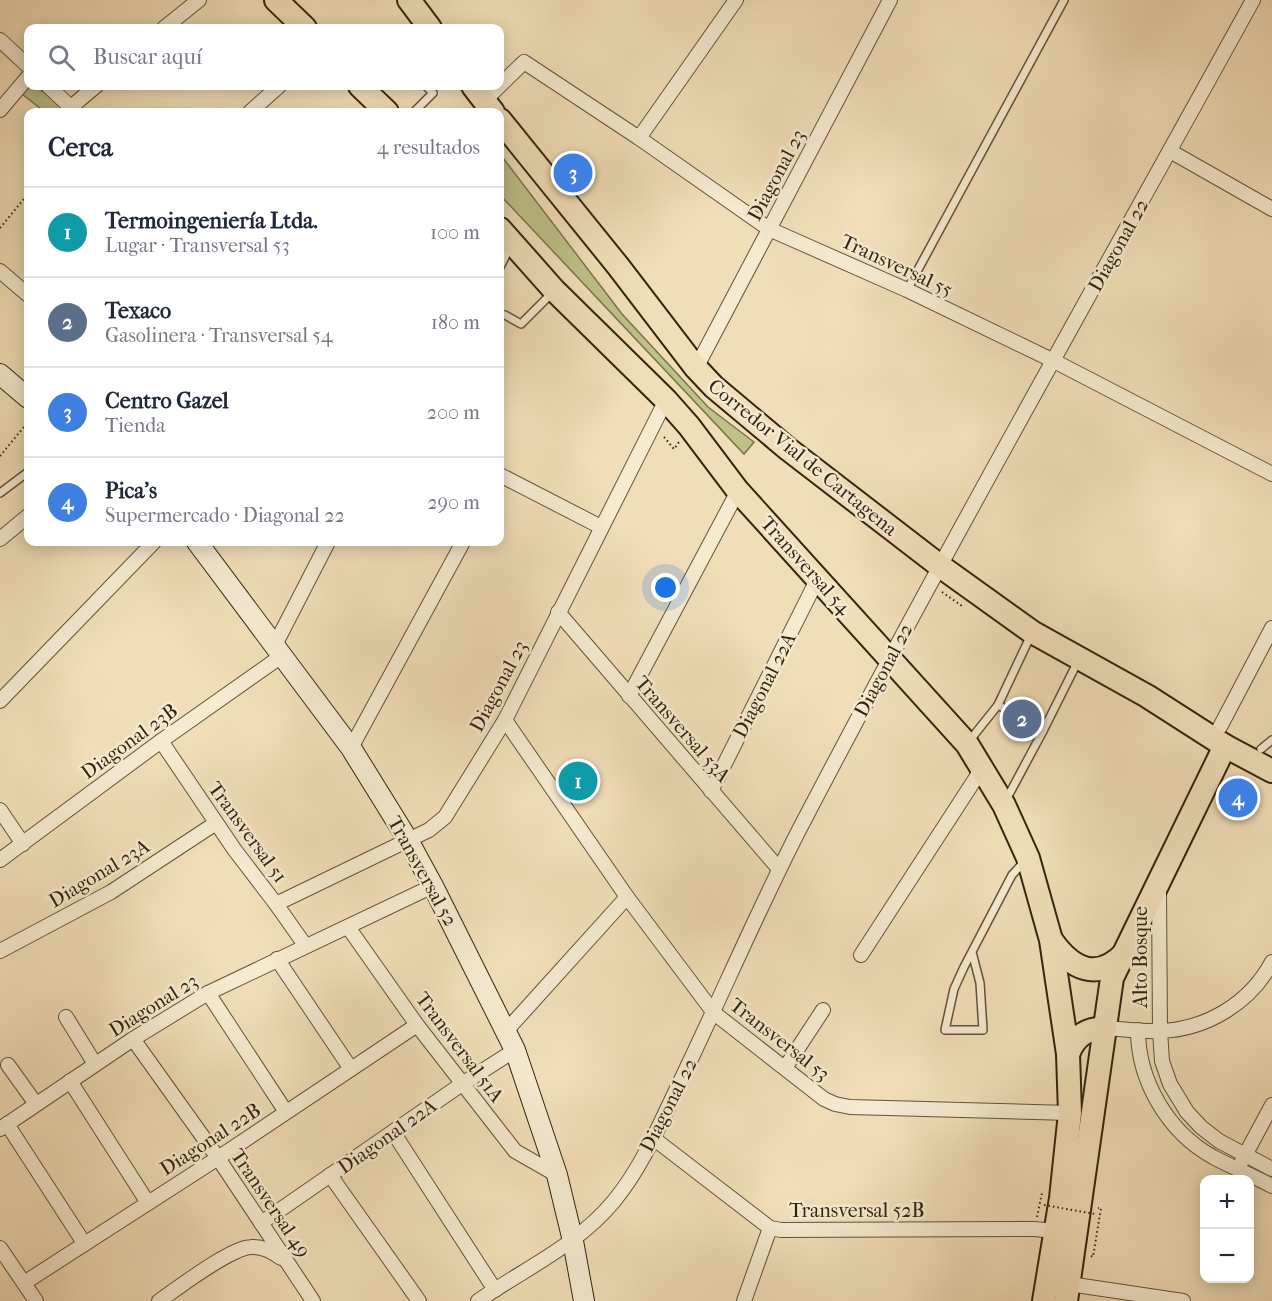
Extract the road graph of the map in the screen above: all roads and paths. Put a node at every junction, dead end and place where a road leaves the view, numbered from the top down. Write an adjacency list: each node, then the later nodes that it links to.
1 (198, 0): 8 (street)
2 (276, 0): 9 (main road)
3 (409, 0): 10 (main road)
4 (736, 0): 27 (street)
5 (890, 0): 32 (street, Diagonal 23)
6 (1064, 0): 36 (lane)
7 (1254, 0): 28 (street, Diagonal 22)
8 (169, 24)
9 (301, 24)
10 (424, 24)
11 (0, 40): 12 (street)
12 (24, 62)
13 (24, 82): 25 (street)
14 (52, 90): 19 (street)
15 (92, 90): 20 (street)
16 (275, 90): 21 (street)
17 (364, 90): 22 (main road)
18 (430, 90): 23 (lane)
19 (72, 108)
20 (76, 108)
21 (254, 108)
22 (383, 108)
23 (418, 108)
24 (495, 108): 27 (street, Transversal 55)
25 (0, 110)
26 (504, 125): 40 (main road, Corredor Vial de Cartagena)
27 (639, 138): 32 (street, Transversal 55)
28 (1170, 151): 30 (street); 39 (street, Diagonal 22)
29 (24, 199): 31 (path)
30 (1272, 209)
31 (0, 228)
32 (769, 229): 36 (street, Transversal 55); 40 (street, Diagonal 23)
33 (506, 236): 35 (main road, Transversal 54)
34 (0, 271): 37 (street)
35 (554, 290): 38 (lane); 43 (main road, Transversal 54)
36 (907, 290): 39 (street, Transversal 55)
37 (24, 292)
38 (505, 315)
39 (1054, 361): 46 (street, Transversal 55); 58 (street, Diagonal 22)
40 (696, 368): 58 (main road, Corredor Vial de Cartagena)
41 (0, 374): 42 (street)
42 (24, 395)
43 (666, 400): 49 (main road, Transversal 54); 52 (street, Diagonal 23)
44 (24, 427): 45 (path)
45 (0, 456)
46 (1272, 474)
47 (24, 475): 50 (lane)
48 (504, 477): 52 (street)
49 (738, 491): 59 (main road, Transversal 54); 66 (street)
50 (0, 493)
51 (24, 519): 53 (street)
52 (601, 527): 60 (street, Diagonal 23)
53 (0, 539)
54 (150, 546): 67 (street)
55 (200, 546): 63 (street, Transversal 52)
56 (326, 546): 63 (street, Diagonal 23B)
57 (461, 546): 76 (street)
58 (939, 566): 62 (main road, Corredor Vial de Cartagena); 64 (street, Diagonal 22)
59 (818, 578): 64 (main road, Transversal 54); 80 (street, Diagonal 22A)
60 (558, 612): 66 (street, Transversal 53A); 70 (street, Diagonal 23)
61 (1272, 628): 73 (street)
62 (1032, 632): 65 (main road, Corredor Vial de Cartagena); 68 (lane)
63 (279, 650): 74 (street, Diagonal 23B); 76 (street, Transversal 52)
64 (889, 657): 75 (main road, Transversal 54); 88 (street, Diagonal 22)
65 (1079, 658): 72 (lane); 73 (main road, Corredor Vial de Cartagena)
66 (629, 696): 80 (street, Transversal 53A)
67 (0, 701)
68 (998, 705): 69 (lane); 75 (lane)
69 (1014, 714)
70 (505, 720): 84 (street, Diagonal 23); 91 (street, Transversal 53)
71 (1030, 723): 72 (lane)
72 (1043, 731): 81 (lane)
73 (1222, 737): 77 (main road, Corredor Vial de Cartagena); 79 (main road, Corredor Vial de Cartagena); 89 (main road)
74 (161, 741): 83 (street, Transversal 51); 85 (street, Diagonal 23B)
75 (967, 744): 78 (main road, Transversal 54)
76 (351, 748): 84 (street, Transversal 52)
77 (1268, 748)
78 (983, 767): 81 (main road, Transversal 54); 99 (street)
79 (1272, 771)
80 (711, 791): 88 (street, Transversal 53A)
81 (1004, 805): 86 (main road, Transversal 54)
82 (0, 810): 85 (street)
83 (216, 823): 92 (street, Transversal 51); 96 (street, Diagonal 23A)
84 (408, 840): 90 (street, Transversal 52); 92 (street, Diagonal 23)
85 (23, 844): 87 (street, Diagonal 23B)
86 (1028, 858): 94 (main road, Transversal 54); 97 (lane)
87 (0, 860)
88 (779, 869): 104 (street, Diagonal 22)
89 (1160, 882): 98 (main road); 110 (street, Alto Bosque)
90 (433, 886): 93 (street, Diagonal 23); 109 (street, Transversal 52)
91 (627, 897): 104 (street, Transversal 53); 109 (street)
92 (276, 904): 95 (street, Transversal 51)
93 (348, 927): 95 (street, Diagonal 23); 106 (street, Transversal 51A)
94 (1051, 940): 98 (main road); 113 (main road)
95 (305, 945): 100 (street, Diagonal 23)
96 (0, 951)
97 (972, 952): 97 (lane)
98 (1126, 952): 107 (main road)
99 (861, 955)
100 (277, 959): 102 (street, Diagonal 23); 117 (street)
101 (1272, 962): 110 (street)
102 (208, 993): 111 (street, Diagonal 23); 122 (street)
103 (823, 1010): 116 (street)
104 (714, 1013): 116 (street, Transversal 53); 126 (street, Diagonal 22)
105 (66, 1017): 114 (street)
106 (417, 1025): 117 (street, Diagonal 22B); 119 (street, Transversal 51A)
107 (1105, 1028): 108 (street); 113 (main road); 146 (main road)
108 (1138, 1030): 110 (street); 130 (street)
109 (506, 1031): 112 (street, Transversal 52)
110 (1160, 1031): 127 (street)
111 (133, 1039): 114 (street, Diagonal 23); 128 (street, Transversal 49)
112 (515, 1050): 119 (street, Diagonal 22A); 132 (street, Transversal 52)
113 (1068, 1054): 123 (main road)
114 (95, 1064): 118 (street, Diagonal 23)
115 (8, 1065): 120 (street)
116 (786, 1068): 123 (street, Transversal 53)
117 (351, 1069): 122 (street, Diagonal 22B)
118 (70, 1081): 120 (street, Diagonal 23); 134 (street)
119 (462, 1084): 125 (street, Diagonal 22A); 132 (street, Transversal 51A)
120 (36, 1104): 124 (street, Diagonal 23)
121 (1272, 1105): 127 (street)
122 (286, 1112): 128 (street, Diagonal 22B)
123 (1070, 1113): 139 (main road)
124 (3, 1126): 141 (street)
125 (393, 1132): 131 (street, Diagonal 22A); 145 (street)
126 (653, 1138): 138 (street, Transversal 52B); 140 (street, Diagonal 22)
127 (1246, 1155): 129 (street); 130 (street)
128 (218, 1158): 134 (street, Diagonal 22B); 137 (street, Transversal 49)
129 (1272, 1168)
130 (1239, 1169): 133 (street)
131 (330, 1175): 137 (street, Diagonal 22A); 150 (street)
132 (557, 1175): 140 (street, Transversal 52)
133 (1272, 1186)
134 (148, 1203): 141 (street, Diagonal 22B)
135 (1044, 1205): 136 (path, bridge)
136 (1095, 1214)
137 (261, 1223): 143 (street, Transversal 49)
138 (770, 1228): 139 (street, Transversal 52B); 153 (street)
139 (1056, 1231): 154 (main road)
140 (573, 1241): 145 (street, Diagonal 22); 152 (street)
141 (84, 1243): 144 (street, Diagonal 22B)
142 (0, 1248): 144 (street)
143 (285, 1261): 148 (street); 149 (street, Transversal 49)
144 (24, 1283): 147 (street)
145 (495, 1290): 151 (street, Diagonal 22)
146 (1067, 1293): 155 (street)
147 (36, 1301)
148 (159, 1301)
149 (313, 1301)
150 (419, 1301)
151 (478, 1301)
152 (584, 1301)
153 (744, 1301)
154 (1044, 1301)
155 (1183, 1301)

